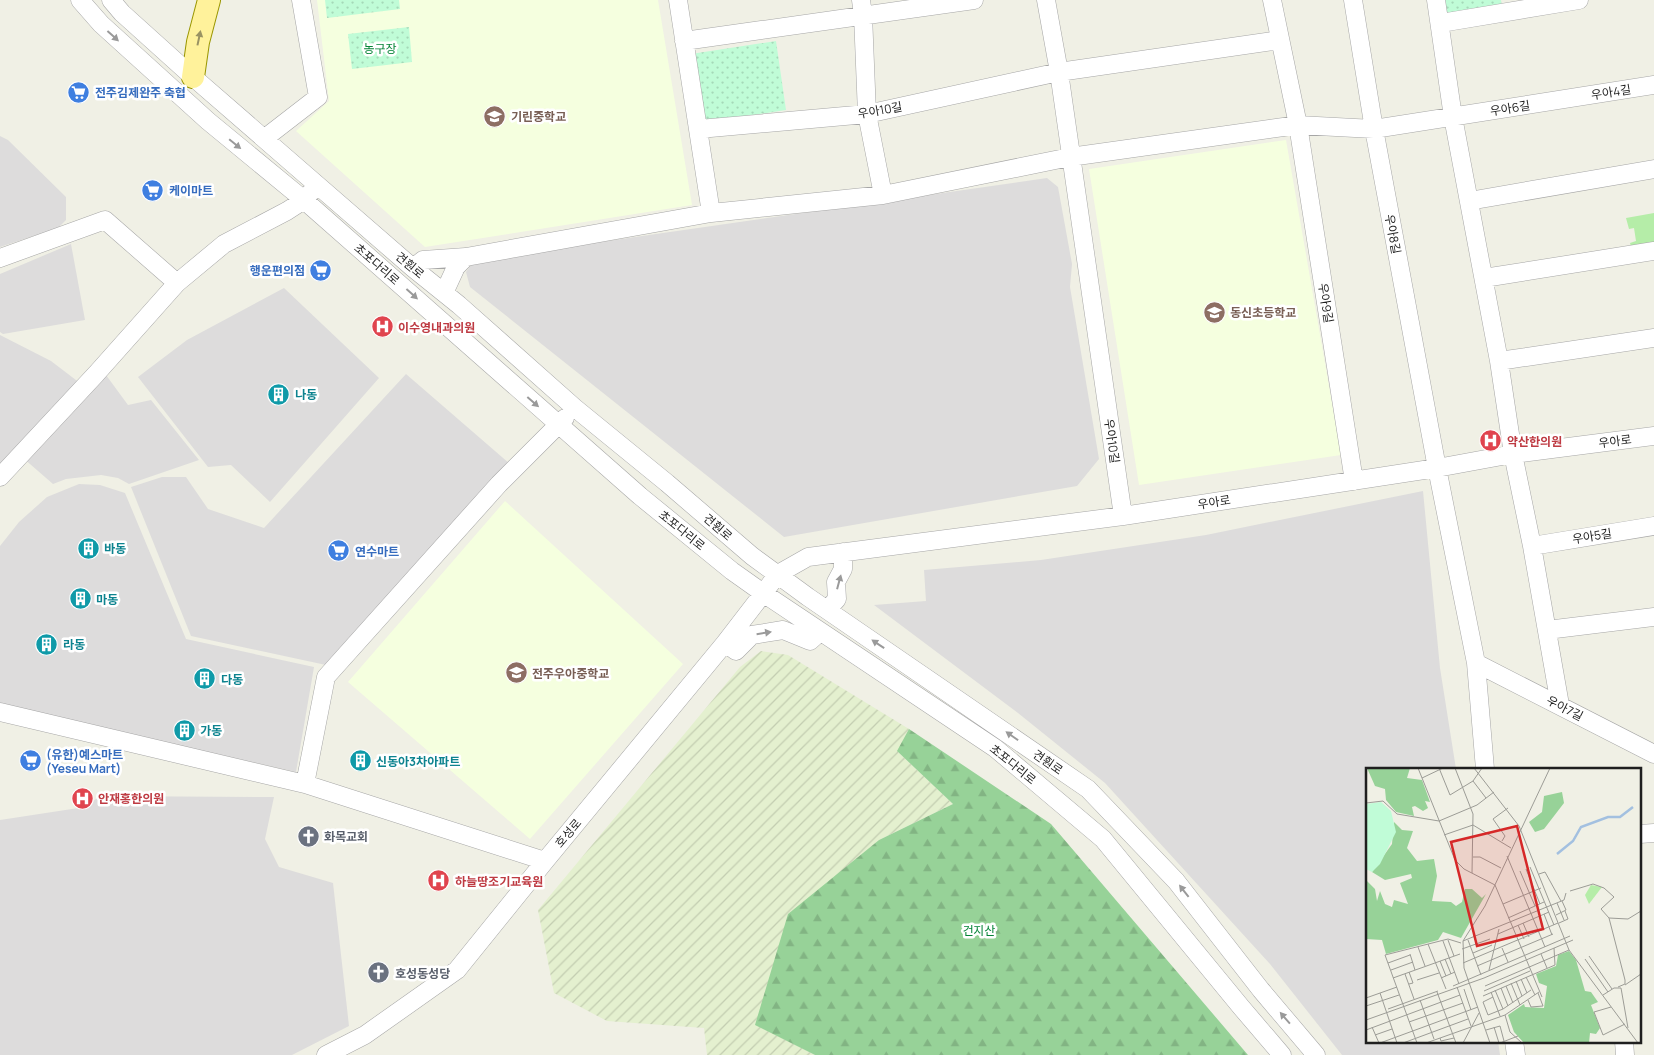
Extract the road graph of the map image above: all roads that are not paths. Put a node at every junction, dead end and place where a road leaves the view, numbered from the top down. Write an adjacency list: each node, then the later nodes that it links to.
1 (80, 0): 30 (street, 초포다리로, one-way to 30)
2 (110, 0): 17 (street, 견훤로)
3 (209, 0): 17 (main road, one-way to 3)
4 (301, 0): 25 (street)
5 (678, 0): 15 (street)
6 (974, 0): 12 (street)
7 (1046, 0): 16 (street, 우아10길)
8 (1272, 0): 14 (street, 우아9길)
9 (1353, 0): 24 (street, 우아8길)
10 (1436, 0): 13 (street)
11 (1579, 0): 13 (street)
12 (862, 8): 15 (street); 20 (street)
13 (1441, 24): 21 (street)
14 (1280, 40): 16 (street, 우아10길); 22 (street, 우아9길)
15 (684, 42): 23 (street)
16 (1059, 72): 20 (street, 우아10길); 26 (street, 우아10길)
17 (193, 77): 25 (street, 견훤로)
18 (1654, 85): 19 (street, 우아4길)
19 (1567, 99): 21 (street, 우아6길)
20 (867, 114): 23 (street, 우아10길); 29 (street)
21 (1453, 117): 24 (street, 우아6길); 31 (street)
22 (1298, 125): 24 (street, 우아6길); 26 (street); 48 (street, 우아9길)
23 (699, 129): 32 (street)
24 (1374, 129): 46 (street, 우아8길)
25 (265, 138): 28 (street, 견훤로)
26 (1070, 157): 29 (street); 49 (street, 우아10길)
27 (1654, 169): 31 (street)
28 (317, 184): 30 (street); 36 (street, 견훤로)
29 (883, 195): 32 (street)
30 (304, 200): 38 (street); 43 (street, 초포다리로, one-way to 43)
31 (1469, 201): 37 (street)
32 (712, 213): 34 (street)
33 (1654, 251): 37 (street)
34 (466, 257): 36 (street); 39 (street)
35 (0, 258): 38 (street)
36 (413, 268): 39 (street, 견훤로)
37 (1484, 278): 41 (street)
38 (177, 283): 47 (street)
39 (444, 293): 42 (street, 견훤로)
40 (1654, 338): 41 (street)
41 (1499, 361): 45 (street)
42 (575, 408): 43 (street); 53 (street, 견훤로)
43 (558, 425): 54 (street, 초포다리로); 65 (street)
44 (1654, 436): 45 (street, 우아로)
45 (1513, 454): 46 (street, 우아로); 51 (street)
46 (1436, 468): 48 (street, 우아로); 60 (street)
47 (0, 477)
48 (1354, 481): 49 (street, 우아로)
49 (1123, 516): 52 (street, 우아로)
50 (1653, 526): 51 (street, 우아5길)
51 (1532, 546): 57 (street)
52 (843, 552): 53 (street, 우아로); 55 (street, one-way to 52)
53 (778, 574): 54 (street, 호성로); 55 (street, 견훤로)
54 (763, 593): 58 (street, 초포다리로); 59 (street, 호성로)
55 (827, 610): 71 (street, 견훤로, one-way to 55)
56 (1654, 617): 57 (street)
57 (1547, 630): 61 (street)
58 (820, 632): 59 (street, one-way to 58); 70 (street, 초포다리로)
59 (725, 643): 66 (street, 호성로)
60 (1476, 663): 61 (street, 우아7길); 64 (street)
61 (1560, 705): 63 (street, 우아7길)
62 (0, 712): 65 (street)
63 (1654, 754)
64 (1485, 768)
65 (305, 784): 66 (street)
66 (545, 861): 69 (street, 호성로)
67 (1514, 1042): 72 (street)
68 (1624, 1042): 73 (street)
69 (326, 1055)
70 (1282, 1055)
71 (1316, 1055)
72 (1516, 1055)
73 (1625, 1055)

